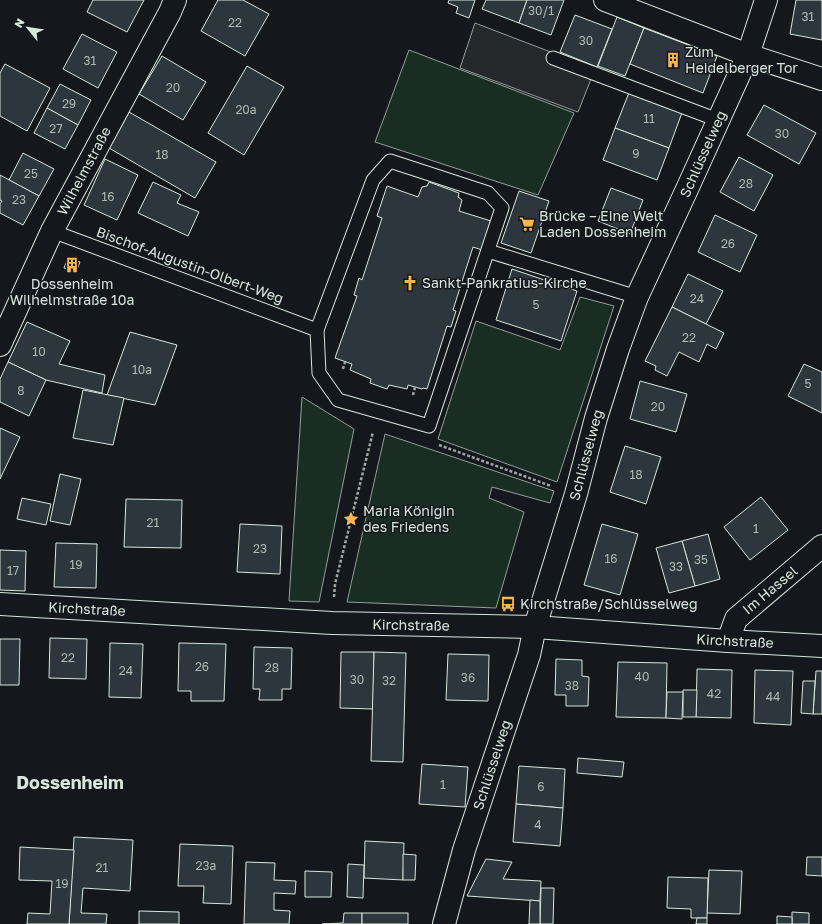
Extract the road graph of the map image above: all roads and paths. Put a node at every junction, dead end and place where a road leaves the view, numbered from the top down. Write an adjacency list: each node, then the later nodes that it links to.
1 (175, 0): 8 (street, Wilhelmstraße)
2 (605, 0): 4 (street)
3 (766, 0): 4 (street, Schlüsselweg)
4 (748, 55): 6 (street); 7 (street, Schlüsselweg)
5 (553, 58): 7 (lane)
6 (822, 79)
7 (718, 120): 10 (street, Schlüsselweg)
8 (52, 231): 11 (lane, Bischof-Augustin-Olbert-Weg); 12 (street, Wilhelmstraße)
9 (488, 251): 10 (lane); 11 (lane); 17 (lane)
10 (637, 297): 19 (street, Schlüsselweg)
11 (317, 330): 17 (lane)
12 (0, 345)
13 (345, 362): 14 (path)
14 (342, 371)
15 (415, 387): 16 (path)
16 (413, 395)
17 (428, 426): 19 (path)
18 (373, 430): 21 (path)
19 (576, 494): 23 (street, Schlüsselweg)
20 (822, 546): 24 (street, Im Hassel)
21 (335, 584)
22 (0, 604): 23 (street, Kirchstraße)
23 (535, 627): 24 (street, Kirchstraße); 26 (street, Schlüsselweg)
24 (728, 641): 25 (street, Kirchstraße)
25 (822, 646)
26 (444, 924)

